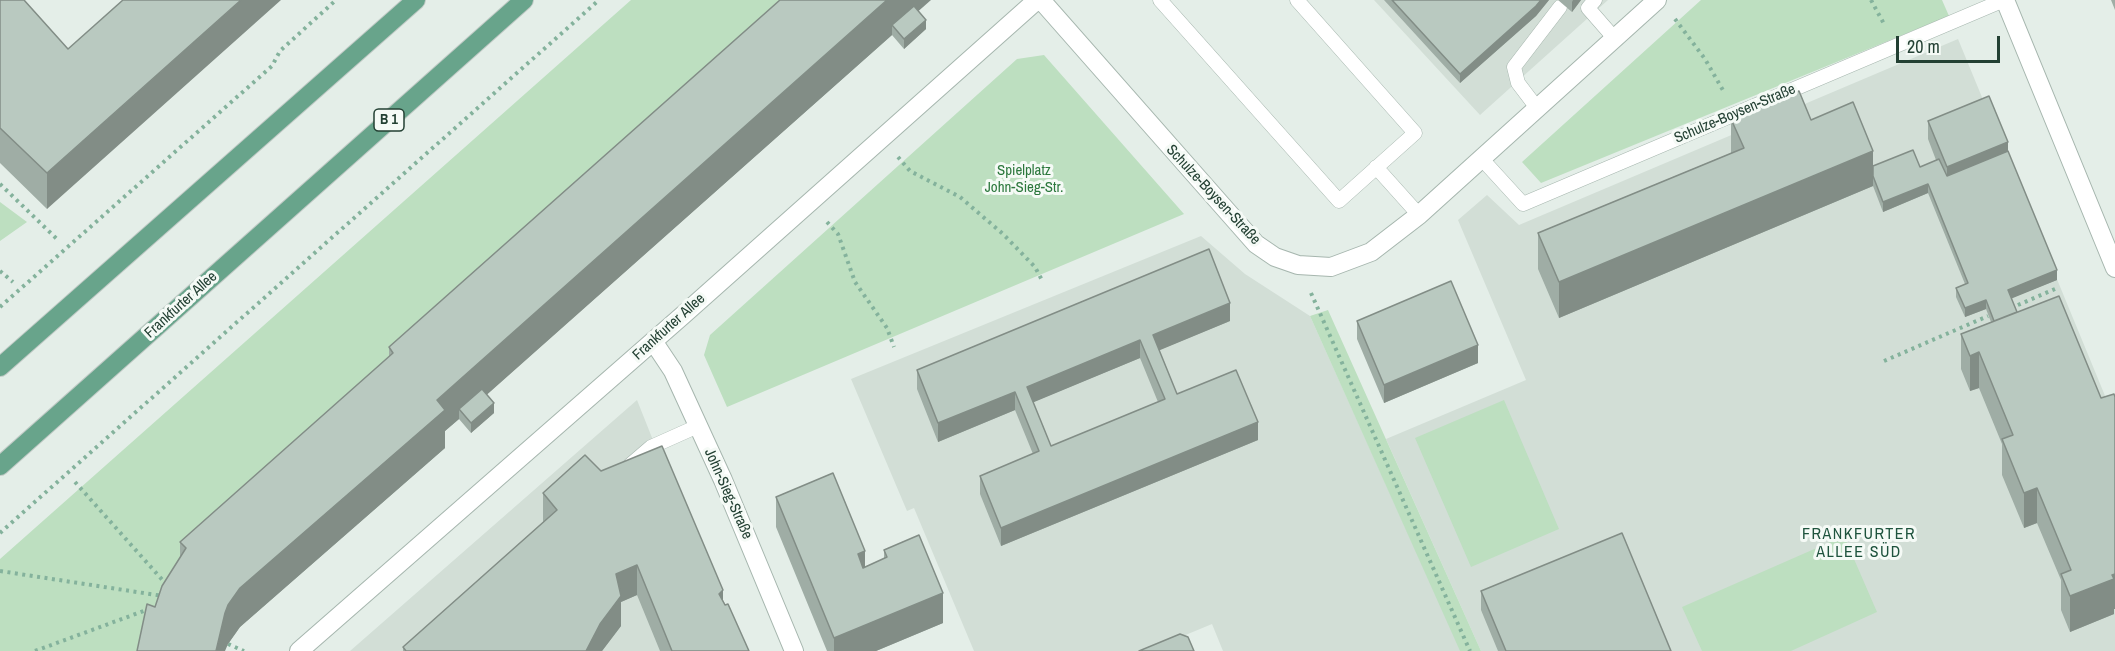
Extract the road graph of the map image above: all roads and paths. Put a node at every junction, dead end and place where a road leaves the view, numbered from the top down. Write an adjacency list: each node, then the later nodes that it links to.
1 (336, 0): 29 (path)
2 (416, 0): 35 (main road)
3 (524, 0): 37 (main road, Frankfurter Allee / B 1)
4 (599, 0): 40 (path)
5 (1039, 0): 16 (street, Frankfurter Allee); 23 (street, Schulze-Boysen-Straße)
6 (1160, 0): 18 (lane)
7 (1297, 0): 18 (lane)
8 (1595, 0): 13 (lane)
9 (1657, 0): 13 (street, Schulze-Boysen-Straße)
10 (2005, 0): 15 (lane, Schulze-Boysen-Straße); 24 (street, Schulze-Boysen-Straße)
11 (1560, 8): 14 (lane)
12 (1670, 14): 15 (path)
13 (1615, 39): 14 (street, Schulze-Boysen-Straße)
14 (1538, 108): 17 (street, Schulze-Boysen-Straße)
15 (1736, 114): 17 (lane, Schulze-Boysen-Straße)
16 (881, 139): 20 (street, Frankfurter Allee); 27 (path)
17 (1481, 158): 21 (street, Schulze-Boysen-Straße)
18 (1376, 167): 21 (lane)
19 (0, 184): 22 (path)
20 (810, 202): 32 (street, Frankfurter Allee); 33 (path)
21 (1419, 215): 23 (street, Schulze-Boysen-Straße)
22 (59, 241)
23 (1298, 265): 50 (path)
24 (2115, 268)
25 (0, 271): 26 (path)
26 (13, 282)
27 (1043, 282)
28 (2055, 289): 30 (path)
29 (0, 307)
30 (2011, 308)
31 (1988, 316): 34 (path)
32 (653, 342): 36 (street, John-Sieg-Straße); 48 (street, Frankfurter Allee)
33 (894, 347)
34 (1884, 361)
35 (0, 367)
36 (698, 426): 38 (lane); 49 (street, John-Sieg-Straße)
37 (0, 466)
38 (618, 476)
39 (75, 482): 42 (path)
40 (0, 533)
41 (0, 571): 43 (path)
42 (170, 590)
43 (167, 597)
44 (156, 607): 46 (path)
45 (228, 644): 47 (path)
46 (35, 651)
47 (244, 651)
48 (299, 651)
49 (794, 651)
50 (1470, 651)

